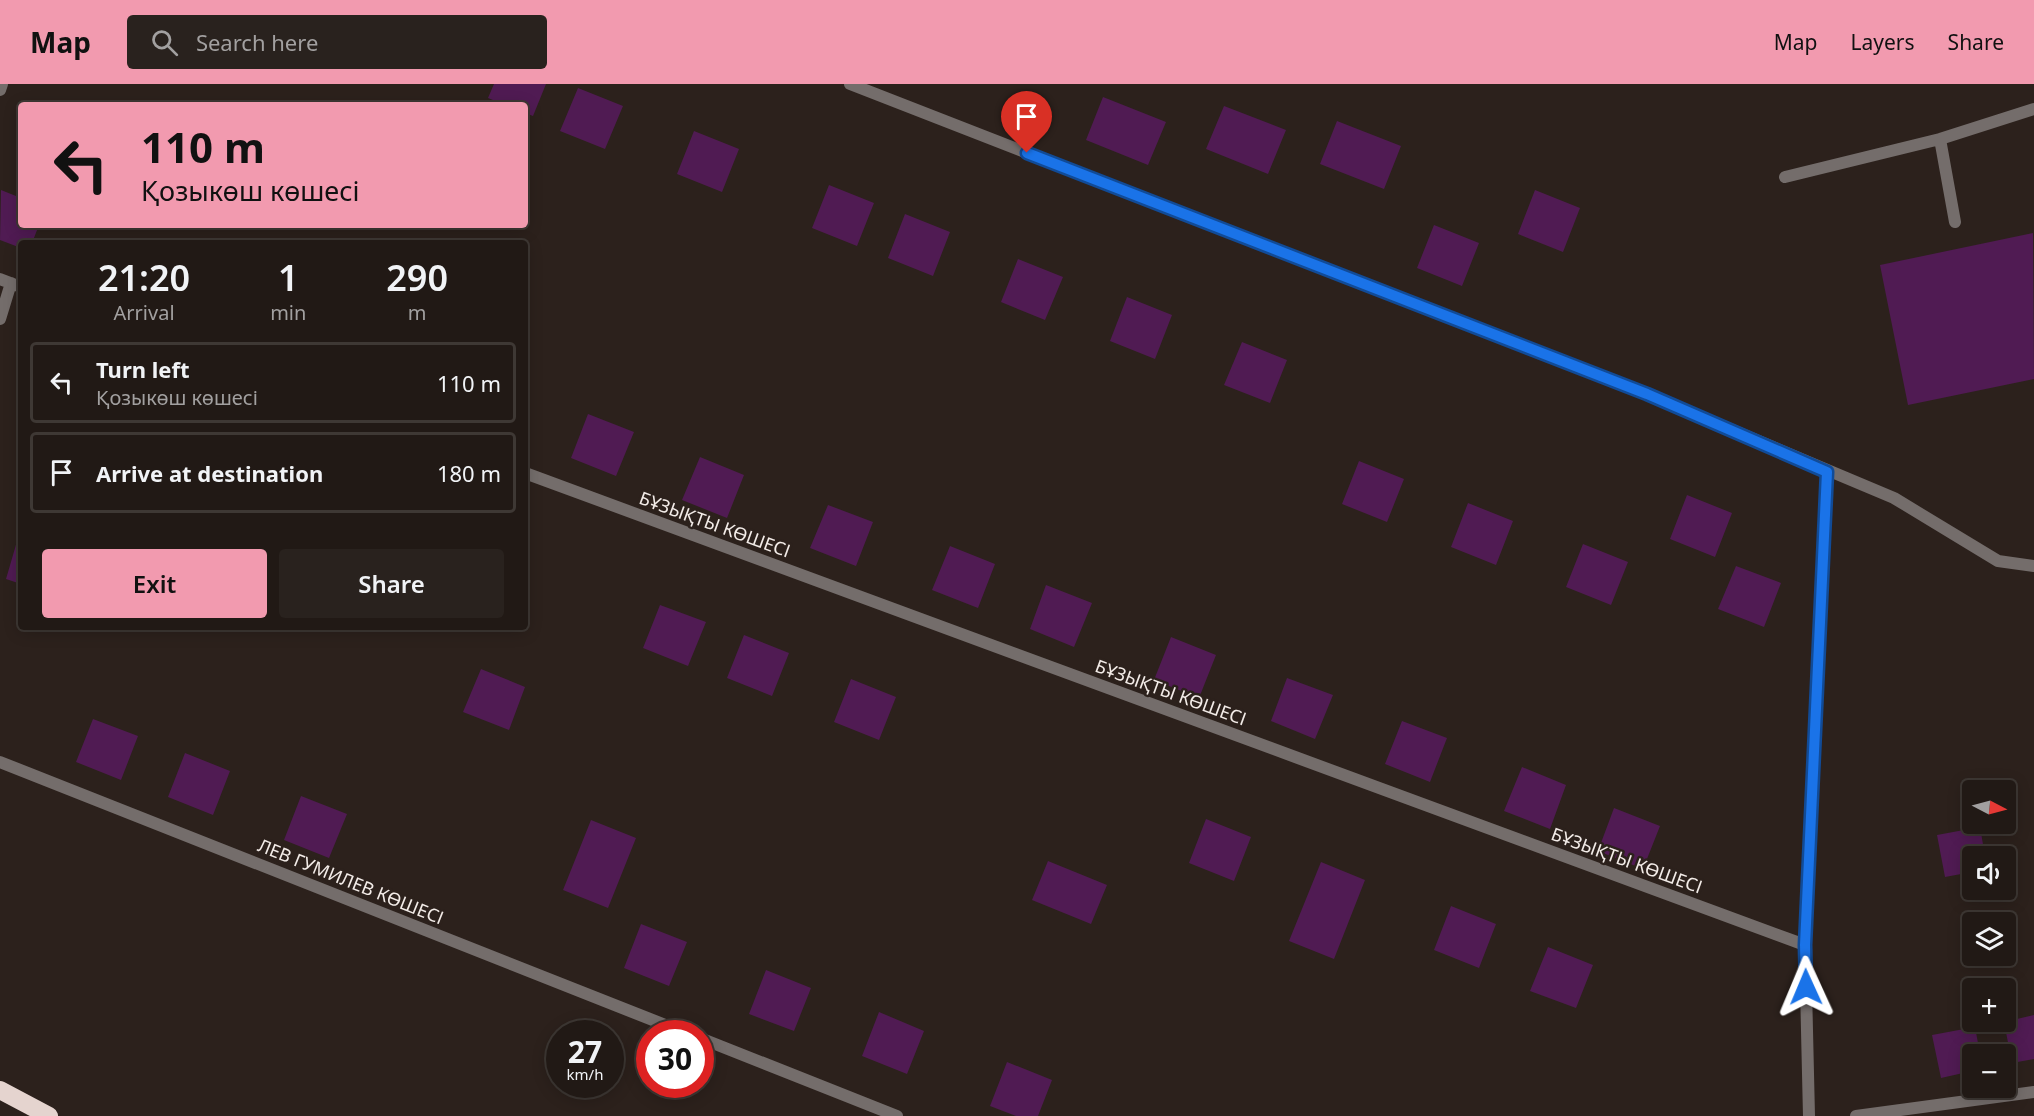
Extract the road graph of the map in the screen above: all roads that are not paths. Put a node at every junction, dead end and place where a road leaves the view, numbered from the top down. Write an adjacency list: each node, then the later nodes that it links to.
1 (2, 84): 3 (street)
2 (850, 84): 10 (street)
3 (0, 90)
4 (2034, 109): 5 (street)
5 (1940, 139): 6 (street); 7 (street)
6 (1785, 177)
7 (1955, 222)
8 (11, 283): 9 (street)
9 (0, 319)
10 (1827, 472): 12 (street); 14 (street)
11 (528, 474): 14 (street, БҰЗЫҚТЫ КӨШЕСІ)
12 (2034, 566)
13 (0, 762): 15 (street, ЛЕВ ГУМИЛЕВ КӨШЕСІ)
14 (1805, 945): 21 (street)
15 (653, 1020)
16 (714, 1044): 20 (street)
17 (0, 1090): 19 (highway)
18 (2034, 1092): 22 (street)
19 (49, 1116)
20 (897, 1116)
21 (1809, 1116)
22 (1856, 1116)

